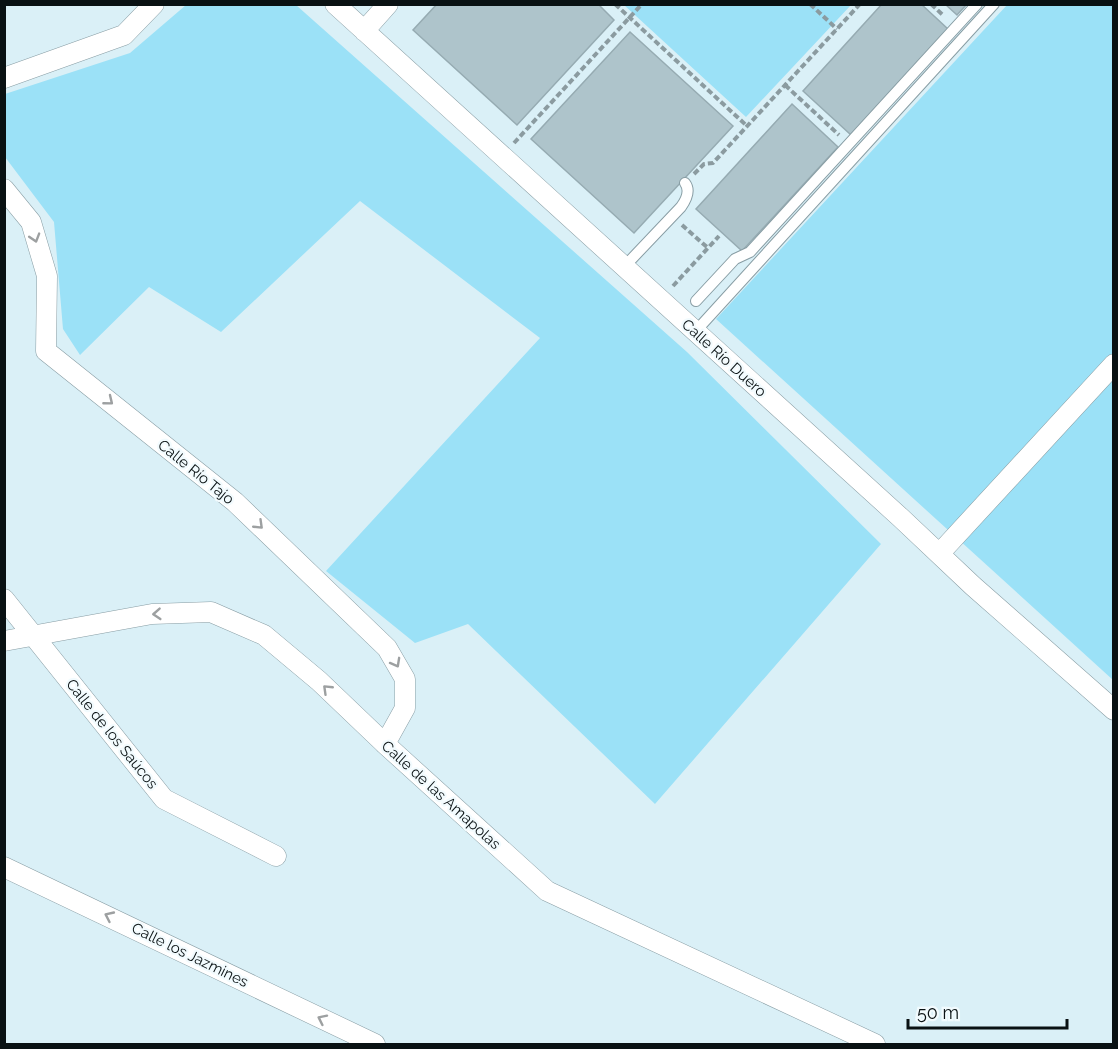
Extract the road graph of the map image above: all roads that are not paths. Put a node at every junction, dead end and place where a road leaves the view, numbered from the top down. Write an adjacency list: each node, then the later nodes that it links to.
1 (154, 4): 7 (street)
2 (335, 4): 6 (street, Calle Río Duero)
3 (388, 4): 6 (street)
4 (976, 4): 11 (lane)
5 (994, 4): 12 (lane)
6 (364, 31): 10 (street, Calle Río Duero)
7 (4, 78)
8 (685, 183): 10 (lane)
9 (4, 189): 19 (street, Calle Río Tajo, one-way to 19)
10 (624, 267): 12 (street, Calle Río Duero)
11 (696, 301)
12 (695, 332): 14 (street, Calle Río Duero)
13 (1113, 364): 14 (street)
14 (939, 554): 18 (street, Calle Río Duero)
15 (4, 599): 16 (street, Calle de los Saúcos)
16 (32, 635): 17 (street, Calle de las Amapolas); 19 (street, Calle de las Amapolas, one-way to 16); 20 (street, Calle de los Saúcos)
17 (4, 641)
18 (1113, 710)
19 (385, 744): 23 (street, Calle de las Amapolas)
20 (276, 856)
21 (4, 867): 22 (street, Calle los Jazmines, one-way to 21)
22 (375, 1044)
23 (874, 1044)

